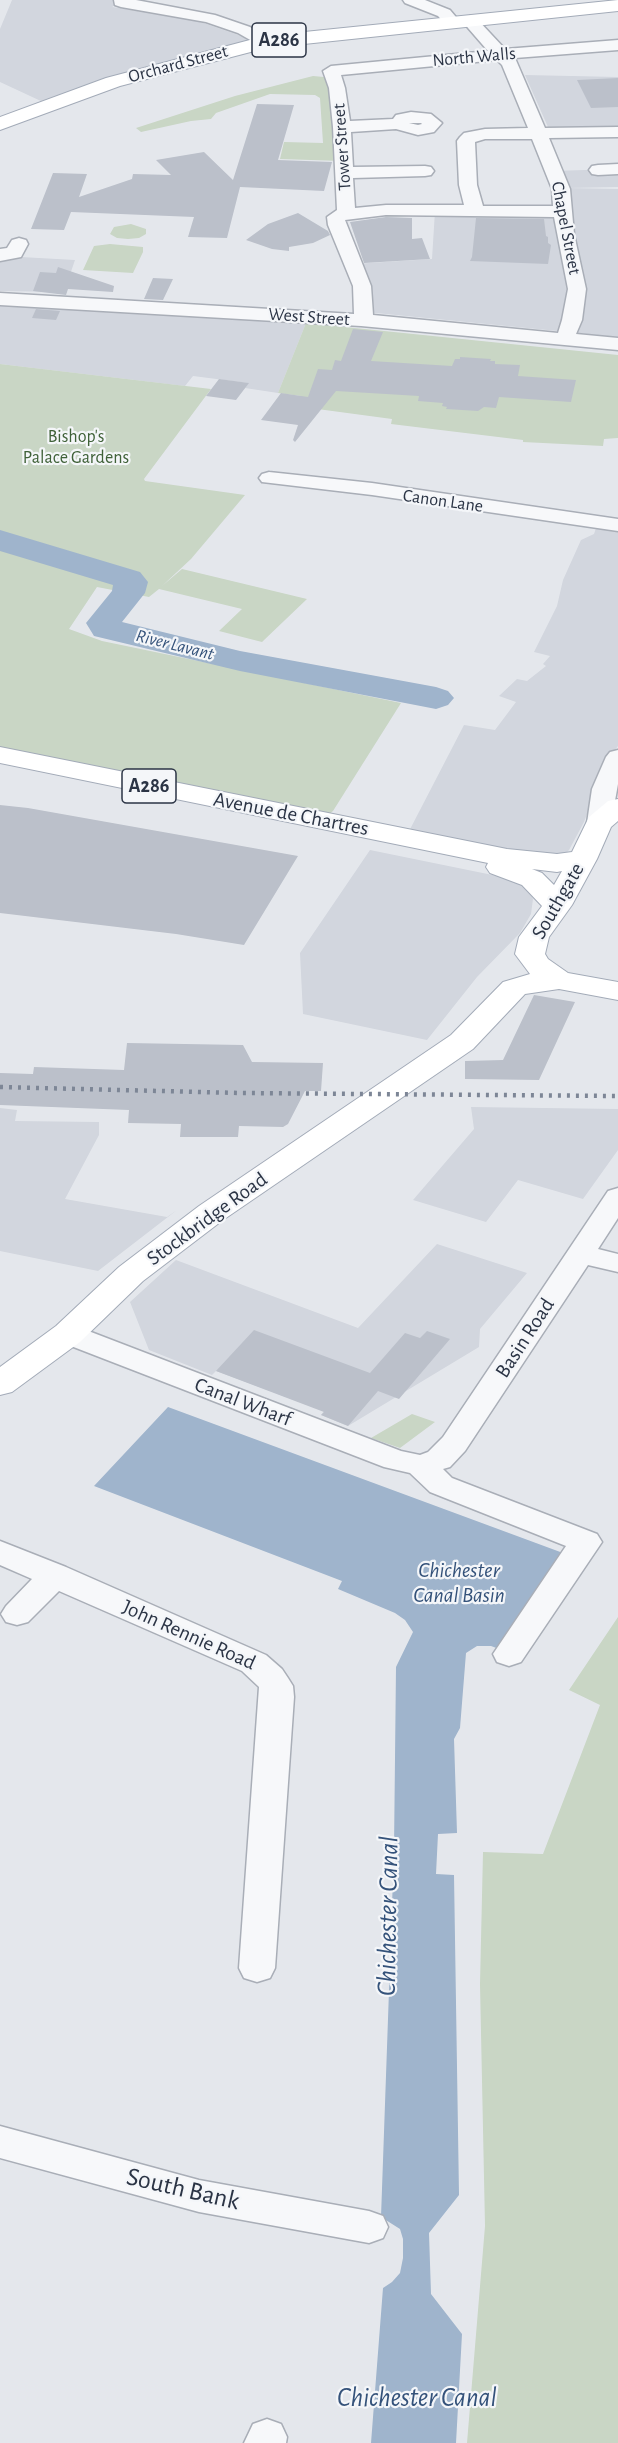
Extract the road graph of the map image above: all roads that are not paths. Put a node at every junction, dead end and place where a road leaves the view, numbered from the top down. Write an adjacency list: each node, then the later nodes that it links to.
1 (411, 0): 6 (street)
2 (588, 0): 5 (main road, Orchard Street / A286)
3 (121, 2): 7 (street)
4 (618, 5): 5 (main road, Orchard Street / A286)
5 (568, 11): 6 (main road, Orchard Street / A286)
6 (461, 22): 7 (main road, Orchard Street / A286); 9 (street)
7 (265, 42): 11 (main road, Orchard Street / A286)
8 (618, 45): 9 (street, North Walls)
9 (498, 51): 10 (street, North Walls); 15 (street, Chapel Street)
10 (331, 71): 13 (street, Tower Street)
11 (0, 124)
12 (399, 124): 13 (street)
13 (342, 127): 19 (street, Tower Street)
14 (618, 132): 15 (street)
15 (538, 133): 20 (street); 21 (street, Chapel Street)
16 (618, 169): 17 (street)
17 (598, 170)
18 (425, 171): 19 (street)
19 (346, 173): 22 (street, Tower Street)
20 (475, 211): 21 (street); 22 (street)
21 (563, 212): 27 (street, Chapel Street)
22 (346, 213): 26 (street, Tower Street)
23 (19, 244): 24 (street)
24 (0, 255)
25 (0, 299): 26 (street, West Street)
26 (361, 320): 27 (street, West Street)
27 (565, 339): 28 (street, West Street)
28 (618, 344)
29 (269, 478): 30 (street, Canon Lane)
30 (618, 525)
31 (0, 755): 35 (main road, Avenue de Chartres / A286)
32 (0, 767): 36 (main road, Avenue de Chartres / A286)
33 (616, 769): 34 (street, Southgate)
34 (609, 815): 35 (main road, Southgate)
35 (583, 859): 36 (main road, Southgate)
36 (557, 905): 37 (main road, Southgate)
37 (534, 937): 38 (main road, Southgate); 40 (main road)
38 (559, 980): 39 (main road, Southgate); 40 (main road, Stockbridge Road)
39 (618, 991)
40 (435, 1060): 44 (main road, Stockbridge Road)
41 (618, 1197): 42 (street, Basin Road)
42 (580, 1254): 43 (street); 46 (street, Basin Road)
43 (618, 1263)
44 (68, 1334): 45 (main road, Stockbridge Road); 46 (street, Canal Wharf)
45 (0, 1384)
46 (420, 1465): 50 (street)
47 (0, 1552): 48 (street, John Rennie Road)
48 (55, 1575): 49 (street); 51 (street, John Rennie Road)
49 (17, 1614)
50 (509, 1654)
51 (257, 1968)
52 (0, 2142): 53 (street, South Bank)
53 (369, 2227)

